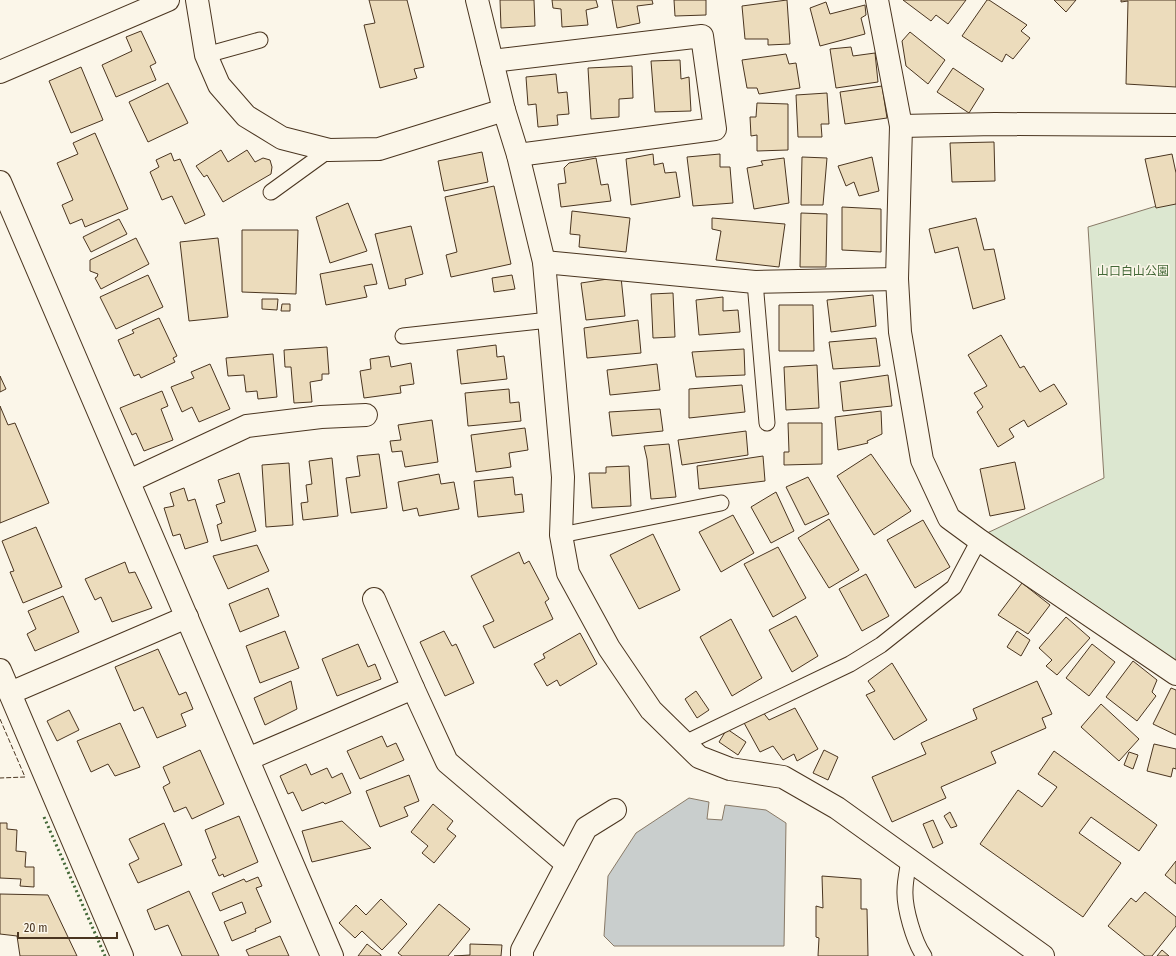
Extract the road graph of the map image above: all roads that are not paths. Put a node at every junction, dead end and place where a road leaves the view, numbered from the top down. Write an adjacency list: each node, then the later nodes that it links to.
1 (168, 0): 8 (street)
2 (197, 0): 6 (street)
3 (477, 0): 7 (street)
4 (877, 0): 10 (street)
5 (260, 40): 6 (lane)
6 (206, 55): 12 (street)
7 (492, 61): 9 (street); 13 (street)
8 (0, 72)
9 (504, 110): 12 (street); 13 (street)
10 (901, 126): 11 (street); 17 (street)
11 (1176, 126)
12 (329, 150): 15 (lane)
13 (518, 155): 16 (street)
14 (0, 182): 23 (street)
15 (271, 192)
16 (544, 262): 18 (street); 19 (street)
17 (897, 279): 18 (street); 26 (street)
18 (755, 282): 22 (lane)
19 (549, 320): 20 (lane); 25 (street)
20 (403, 336)
21 (366, 415): 23 (street)
22 (767, 423)
23 (129, 481): 28 (street)
24 (721, 503): 25 (lane)
25 (561, 535): 33 (street)
26 (979, 540): 30 (street); 33 (lane)
27 (374, 599): 31 (street)
28 (187, 617): 32 (street); 34 (street)
29 (0, 670): 32 (street)
30 (1176, 674)
31 (413, 688): 34 (street); 37 (street)
32 (10, 693): 38 (street)
33 (684, 743): 36 (street)
34 (248, 760): 39 (street)
35 (615, 810): 37 (street)
36 (909, 859): 41 (lane); 42 (street)
37 (567, 864): 40 (street)
38 (122, 956)
39 (332, 956)
40 (522, 956)
41 (924, 956)
42 (1043, 956)

